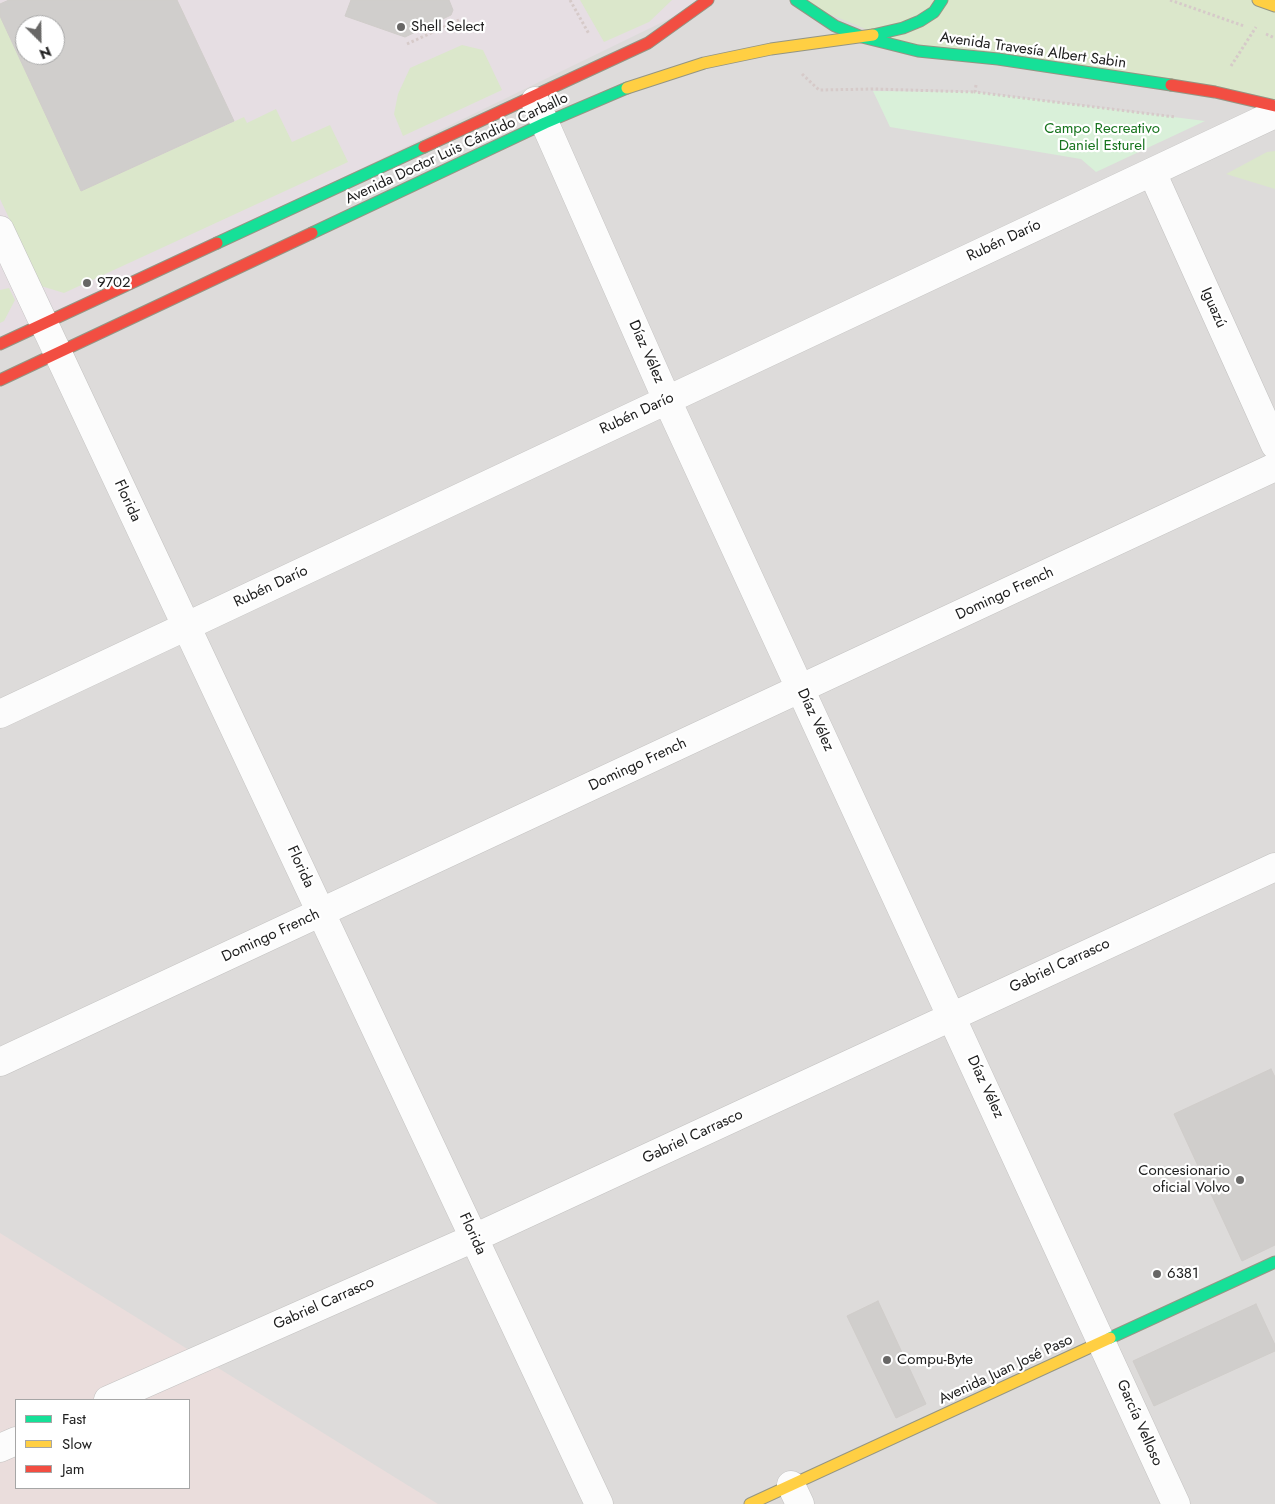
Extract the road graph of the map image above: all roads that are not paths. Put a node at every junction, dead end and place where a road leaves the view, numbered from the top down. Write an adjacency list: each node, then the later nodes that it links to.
1 (708, 0): 6 (main road, Avenida Doctor Luis Cándido Carballo)
2 (796, 0): 4 (main road, Avenida Travesía Albert Sabin)
3 (942, 0): 5 (main road, Avenida Doctor Luis Cándido Carballo)
4 (807, 4): 5 (main road, Avenida Travesía Albert Sabin)
5 (862, 36): 7 (main road, Avenida Travesía Albert Sabin); 9 (main road, Avenida Doctor Luis Cándido Carballo)
6 (532, 96): 9 (street, Díaz Vélez); 12 (main road, Avenida Doctor Luis Cándido Carballo)
7 (1275, 106)
8 (1275, 114): 10 (street, Rubén Darío)
9 (545, 123): 14 (main road, Avenida Doctor Luis Cándido Carballo); 16 (street, Díaz Vélez)
10 (1152, 172): 16 (street, Rubén Darío); 17 (street, Iguazú)
11 (0, 230): 12 (street, Florida)
12 (44, 324): 13 (main road, Avenida Doctor Luis Cándido Carballo); 14 (street, Florida)
13 (0, 344)
14 (58, 353): 15 (main road, Avenida Doctor Luis Cándido Carballo); 19 (street, Florida)
15 (0, 380)
16 (667, 400): 19 (street, Rubén Darío); 20 (street, Díaz Vélez)
17 (1275, 445)
18 (1275, 467): 20 (street, Domingo French)
19 (186, 626): 21 (street, Rubén Darío); 23 (street, Florida)
20 (800, 689): 23 (street, Domingo French); 24 (street, Díaz Vélez)
21 (0, 714)
22 (1275, 867): 24 (street, Gabriel Carrasco)
23 (321, 913): 25 (street, Domingo French); 26 (street, Florida)
24 (952, 1016): 26 (street, Gabriel Carrasco); 28 (street, Díaz Vélez)
25 (0, 1062)
26 (474, 1238): 29 (street, Gabriel Carrasco); 33 (street, Florida)
27 (1275, 1262): 28 (main road, Avenida Juan José Paso)
28 (1102, 1342): 32 (main road, Avenida Juan José Paso); 35 (street, García Velloso)
29 (110, 1399)
30 (15, 1441): 31 (street)
31 (0, 1448)
32 (796, 1495): 34 (main road, Avenida Juan José Paso)
33 (599, 1504)
34 (750, 1504)
35 (1176, 1504)

